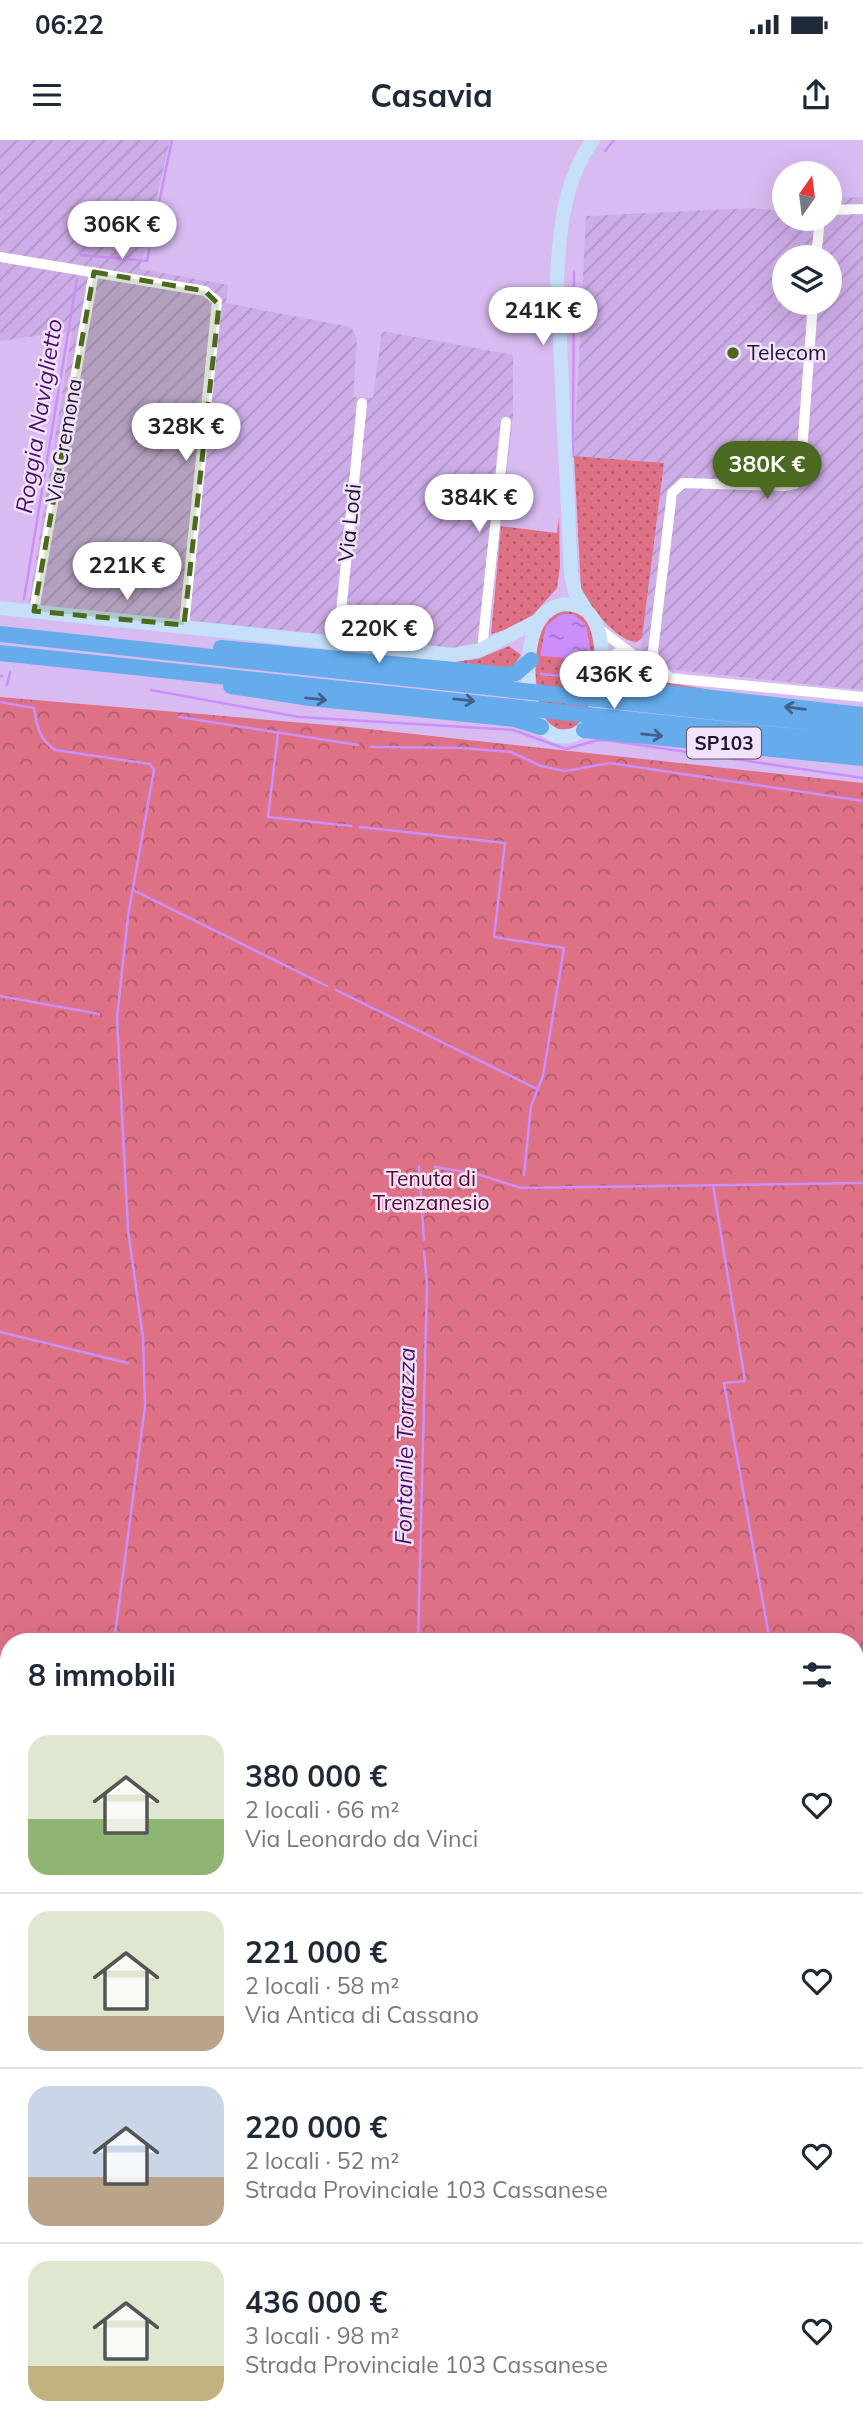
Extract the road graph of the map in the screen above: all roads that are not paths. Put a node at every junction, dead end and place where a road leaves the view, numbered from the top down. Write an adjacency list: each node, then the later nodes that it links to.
1 (593, 140): 9 (main road)
2 (863, 209): 3 (street)
3 (842, 210)
4 (0, 257): 5 (street)
5 (94, 272): 12 (street, Via Cremona); 14 (street)
6 (812, 315): 21 (street)
7 (362, 403): 19 (street, Via Lodi)
8 (506, 422): 20 (street)
9 (571, 573): 11 (main road); 13 (main road)
10 (0, 608): 12 (main road)
11 (586, 610): 13 (main road); 15 (main road)
12 (34, 611): 14 (main road)
13 (543, 615): 18 (main road); 24 (main road)
14 (184, 625): 19 (main road)
15 (598, 628): 25 (street); 26 (main road)
16 (0, 634): 17 (highway, SP103)
17 (38, 638): 24 (highway, SP103); 29 (highway, SP103)
18 (500, 640): 20 (main road); 24 (main road)
19 (338, 642): 20 (main road)
20 (482, 649)
21 (653, 651): 25 (street); 27 (street)
22 (0, 653): 23 (highway, SP103)
23 (31, 655): 29 (highway, SP103, one-way to 29); 32 (highway, SP103, one-way to 32)
24 (531, 656): 32 (main road)
25 (641, 663): 26 (street); 27 (street)
26 (601, 667): 31 (highway, SP103, one-way to 26); 34 (main road)
27 (670, 678): 28 (street)
28 (863, 697)
29 (513, 698): 30 (highway, SP103)
30 (619, 710): 33 (highway, SP103); 35 (highway, SP103)
31 (863, 715)
32 (541, 727): 34 (main road)
33 (863, 728)
34 (584, 730): 36 (highway, SP103, one-way to 36)
35 (863, 744)
36 (863, 758)

